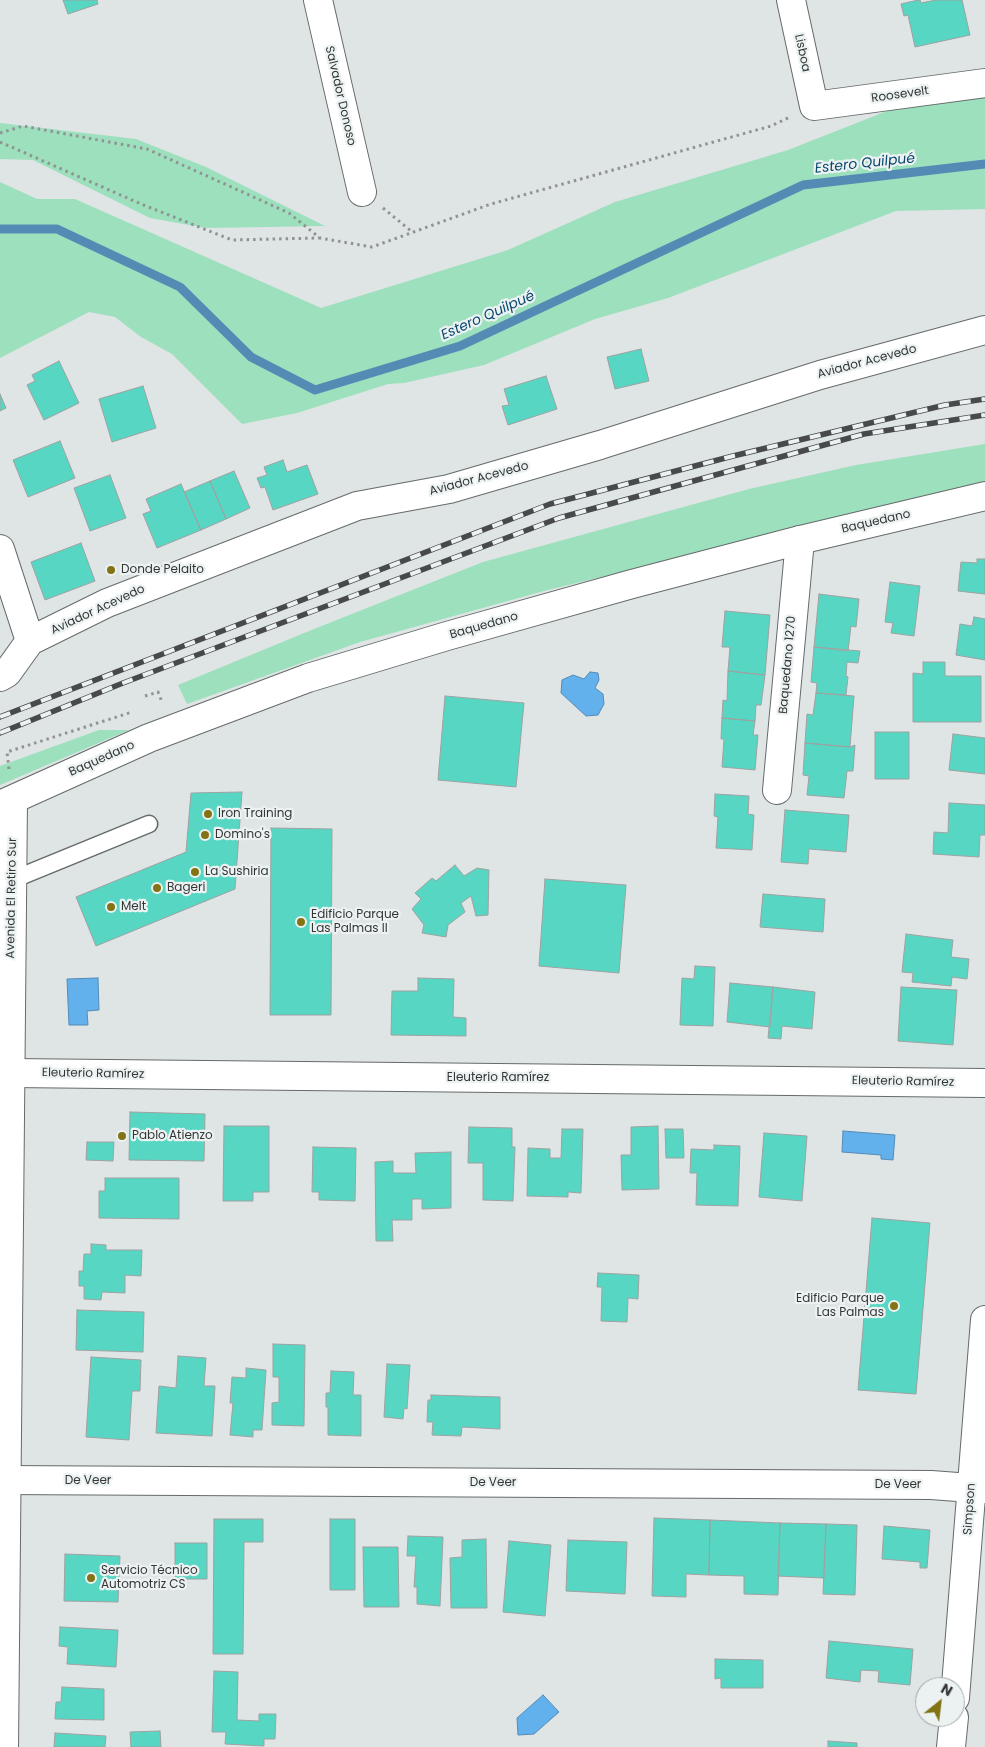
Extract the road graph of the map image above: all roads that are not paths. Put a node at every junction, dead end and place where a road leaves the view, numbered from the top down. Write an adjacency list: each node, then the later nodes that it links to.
1 (318, 0): 5 (street, Salvador Donoso)
2 (791, 0): 4 (street, Lisboa)
3 (985, 83): 4 (street, Roosevelt)
4 (814, 106)
5 (362, 192)
6 (985, 330): 10 (street, Aviador Acevedo)
7 (985, 496): 8 (street, Baquedano)
8 (800, 540): 12 (street, Baquedano 1270); 13 (street, Baquedano)
9 (0, 549): 10 (street)
10 (30, 642): 11 (street, Aviador Acevedo)
11 (0, 677)
12 (777, 790)
13 (6, 803): 15 (street, Avenida El Retiro Sur)
14 (148, 824): 15 (lane)
15 (12, 880): 16 (street, Avenida El Retiro Sur)
16 (10, 1073): 17 (street, Eleuterio Ramírez); 18 (street, Avenida El Retiro Sur)
17 (985, 1083)
18 (5, 1106): 19 (street, Avenida El Retiro Sur)
19 (4, 1234): 21 (street, Avenida El Retiro Sur)
20 (985, 1320): 22 (street, Simpson)
21 (3, 1480): 22 (street, De Veer); 25 (street, Avenida El Retiro Sur)
22 (978, 1488): 23 (street, Simpson)
23 (957, 1677)
24 (953, 1727): 26 (street)
25 (4, 1747)
26 (951, 1747)

